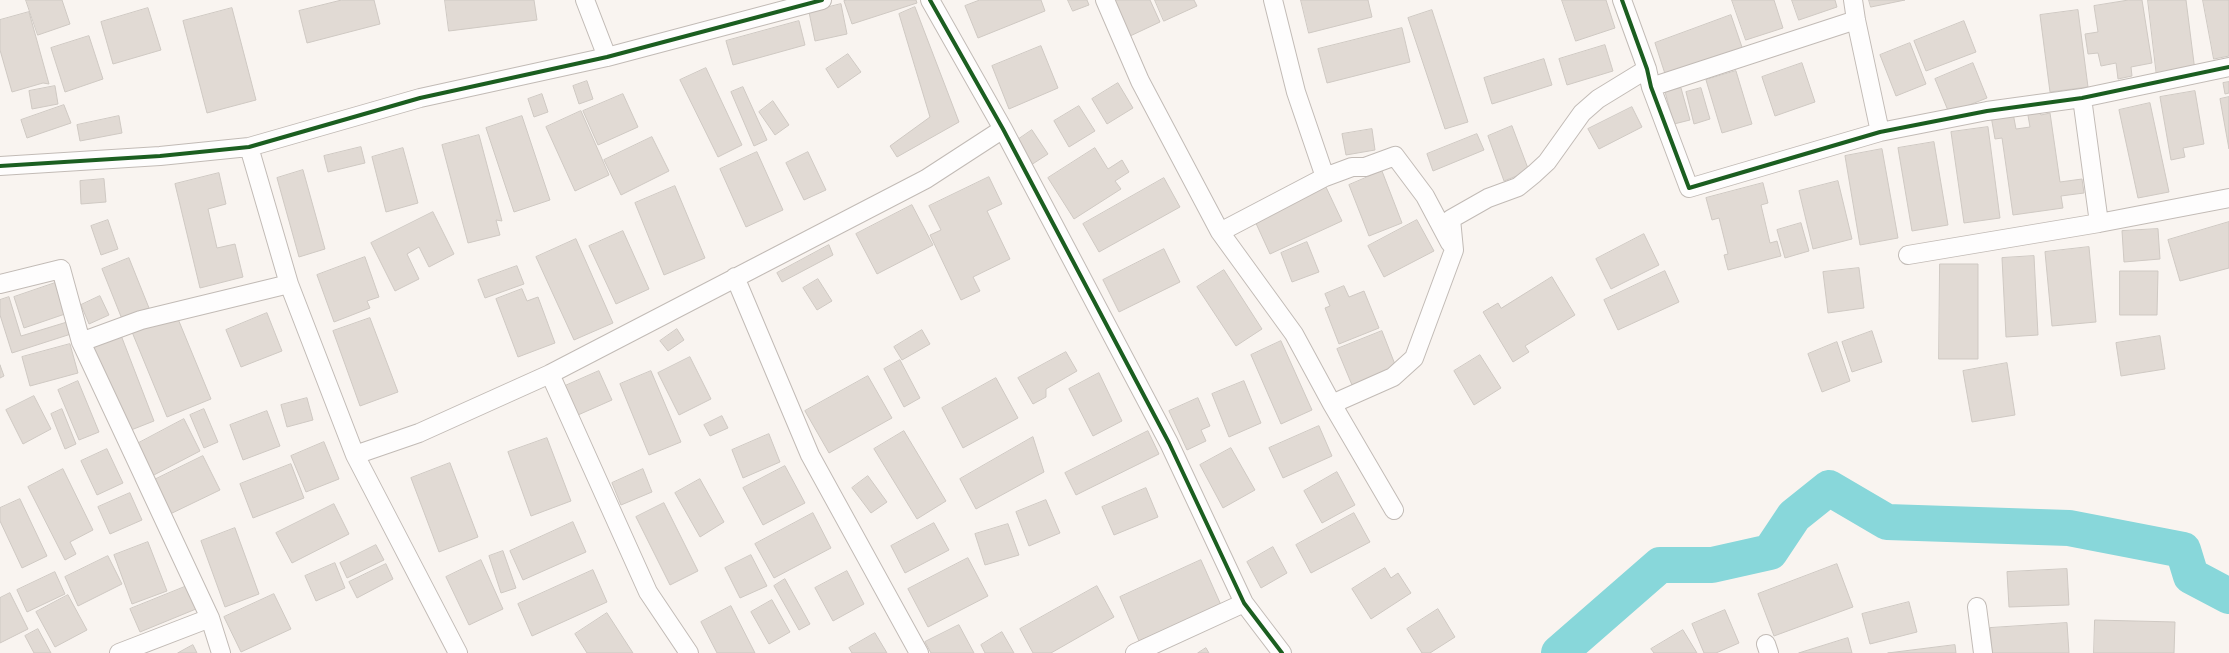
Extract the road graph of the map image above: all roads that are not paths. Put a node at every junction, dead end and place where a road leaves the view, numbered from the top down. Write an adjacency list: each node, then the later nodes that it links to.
1 (585, 0): 9 (street)
2 (822, 0): 9 (street)
3 (930, 0): 14 (street)
4 (1105, 0): 21 (street)
5 (1272, 0): 18 (street)
6 (1622, 0): 11 (street)
7 (1853, 0): 8 (street)
8 (1856, 20): 12 (street); 15 (street)
9 (607, 57): 16 (street)
10 (2229, 68): 13 (street)
11 (1647, 69): 12 (street); 22 (street)
12 (1651, 87): 15 (street)
13 (2082, 98): 15 (street); 20 (street)
14 (1003, 128): 24 (street); 32 (street)
15 (1880, 132)
16 (249, 147): 17 (street); 26 (street)
17 (0, 166)
18 (1325, 177): 21 (street); 22 (street)
19 (2229, 198): 20 (street)
20 (2099, 223): 23 (street)
21 (1220, 232): 29 (street)
22 (1454, 250): 29 (street)
23 (1908, 255)
24 (735, 277): 28 (street); 39 (street)
25 (0, 284): 27 (street)
26 (288, 284): 27 (street); 30 (street)
27 (81, 342): 34 (street)
28 (550, 374): 30 (street); 38 (street)
29 (1332, 404): 31 (street)
30 (355, 455): 37 (street)
31 (1394, 510)
32 (1244, 603): 40 (street); 41 (street)
33 (1977, 607): 42 (street)
34 (210, 618): 35 (street); 36 (street)
35 (119, 653)
36 (221, 653)
37 (458, 653)
38 (689, 653)
39 (919, 653)
40 (1135, 653)
41 (1282, 653)
42 (1983, 653)

